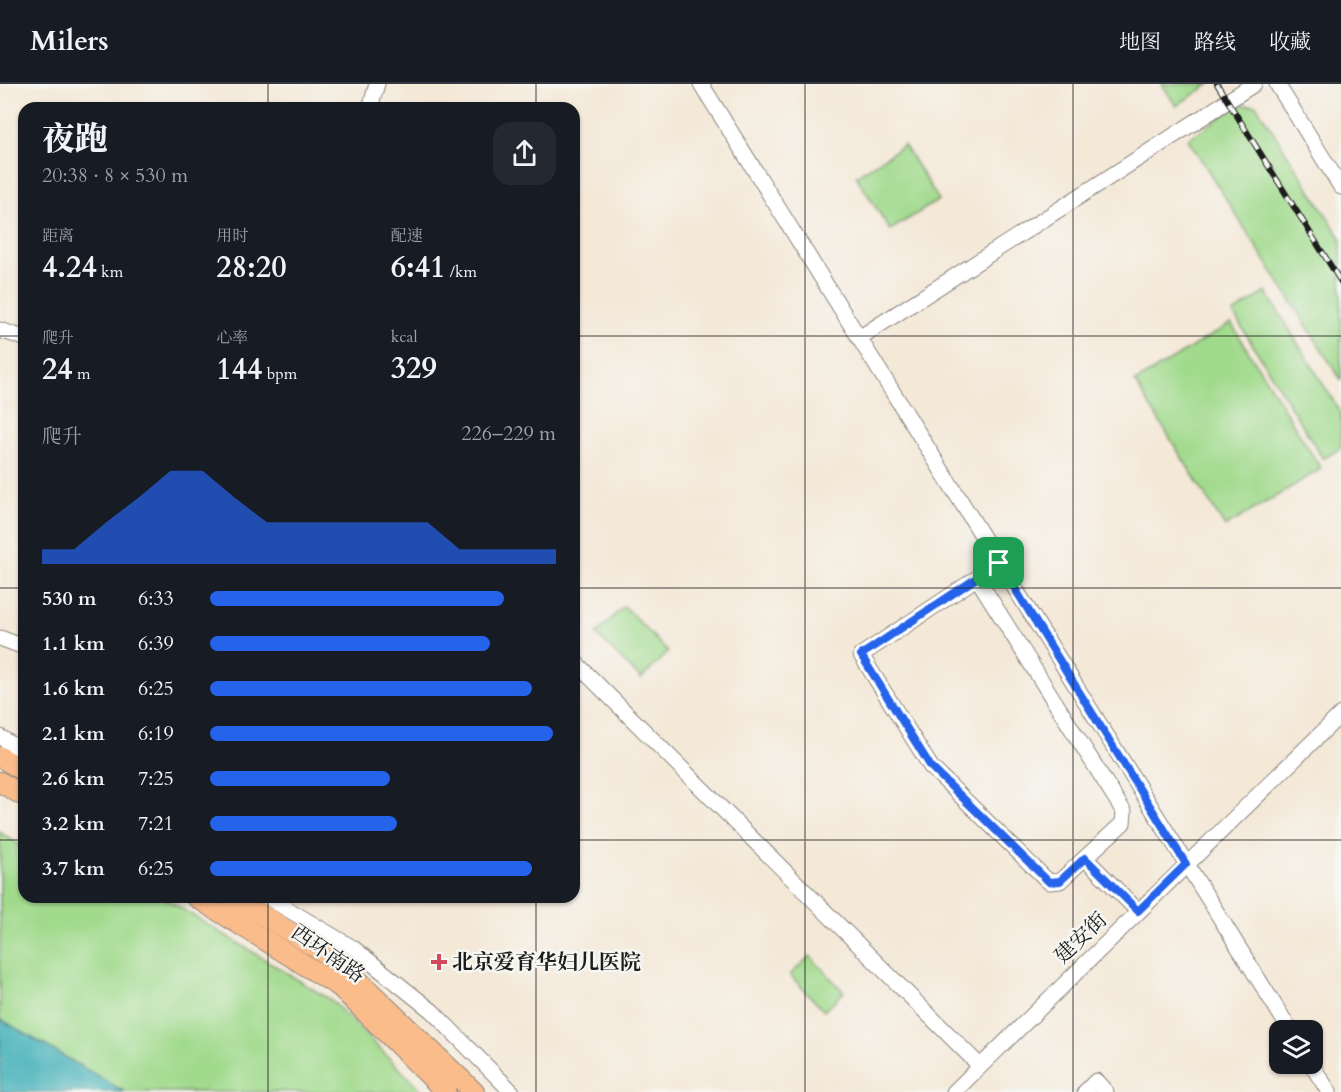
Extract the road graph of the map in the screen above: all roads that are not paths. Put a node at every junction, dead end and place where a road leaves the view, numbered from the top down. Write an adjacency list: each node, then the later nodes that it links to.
1 (377, 84): 5 (street)
2 (701, 84): 9 (street)
3 (1254, 84): 9 (street)
4 (1277, 84): 6 (street)
5 (372, 102)
6 (1341, 187)
7 (0, 330): 8 (street)
8 (18, 336)
9 (859, 338): 10 (street)
10 (999, 563): 11 (street); 23 (street)
11 (977, 578): 22 (street); 22 (street)
12 (0, 638): 13 (street)
13 (18, 645)
14 (580, 667): 29 (street)
15 (1341, 714): 23 (street, 建安街)
16 (0, 737): 17 (street)
17 (18, 748)
18 (0, 757): 19 (main road)
19 (18, 768)
20 (0, 782): 21 (main road)
21 (18, 792)
22 (1085, 858): 27 (street)
23 (1186, 864): 27 (street, 建安街); 28 (street)
24 (206, 903): 31 (main road, 西环南路)
25 (243, 903): 32 (main road, 西环南路)
26 (277, 903): 33 (street)
27 (1138, 911): 29 (street, 建安街)
28 (1284, 1020)
29 (980, 1066): 34 (street, 建安街)
30 (1317, 1074): 37 (street)
31 (446, 1092)
32 (474, 1092)
33 (512, 1092)
34 (954, 1092)
35 (1085, 1092): 36 (street)
36 (1106, 1092)
37 (1329, 1092)

